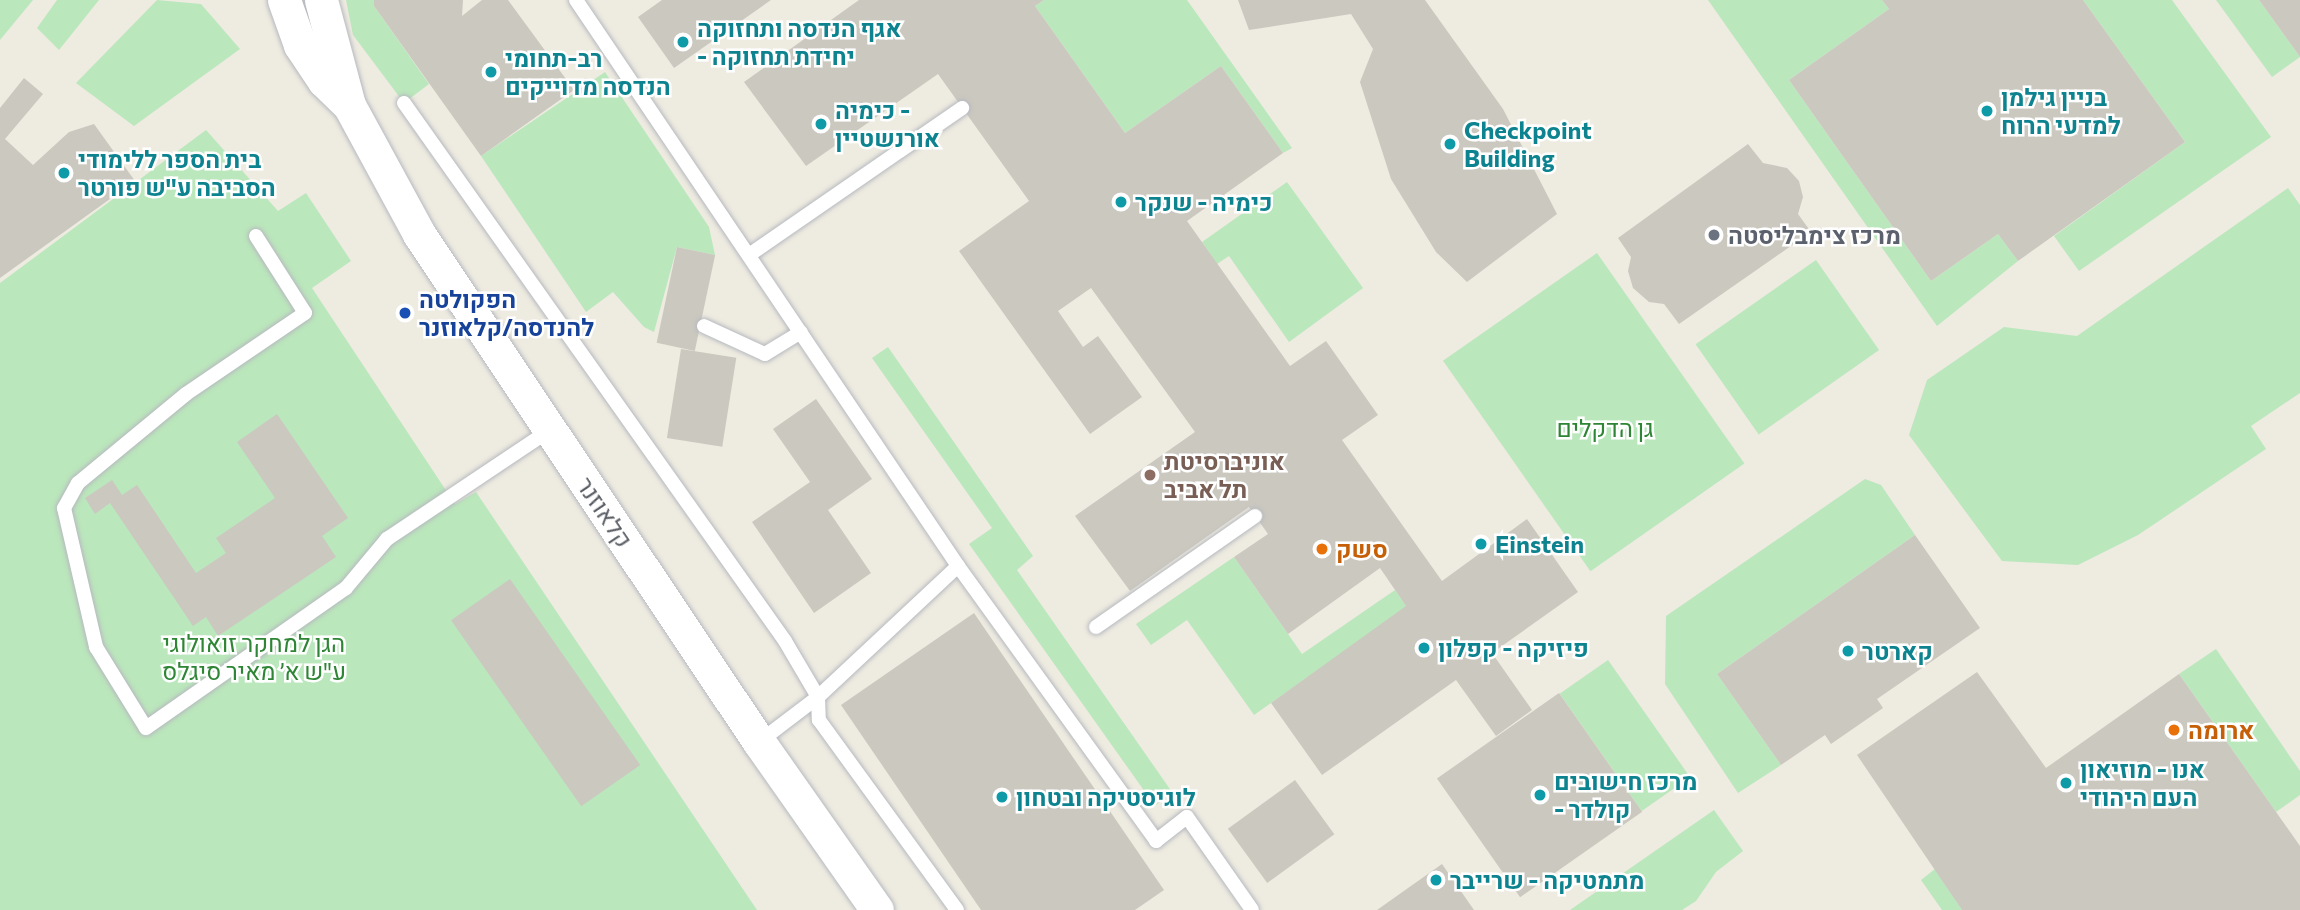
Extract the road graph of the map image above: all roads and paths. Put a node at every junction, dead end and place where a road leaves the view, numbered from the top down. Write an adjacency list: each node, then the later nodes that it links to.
1 (284, 0): 5 (street, קלאוזנר)
2 (321, 0): 5 (street, קלאוזנר)
3 (576, 0): 8 (lane)
4 (404, 103): 15 (lane)
5 (349, 105): 11 (street, קלאוזנר)
6 (962, 108): 8 (lane)
7 (256, 236): 11 (lane)
8 (749, 255): 10 (lane)
9 (704, 326): 10 (lane)
10 (801, 332): 13 (lane)
11 (550, 430): 16 (street, קלאוזנר)
12 (1255, 516): 14 (lane)
13 (958, 566): 15 (lane); 19 (lane)
14 (1096, 628)
15 (818, 697): 16 (lane); 18 (lane)
16 (759, 742): 17 (street, קלאוזנר)
17 (877, 910)
18 (957, 910)
19 (1252, 910)

